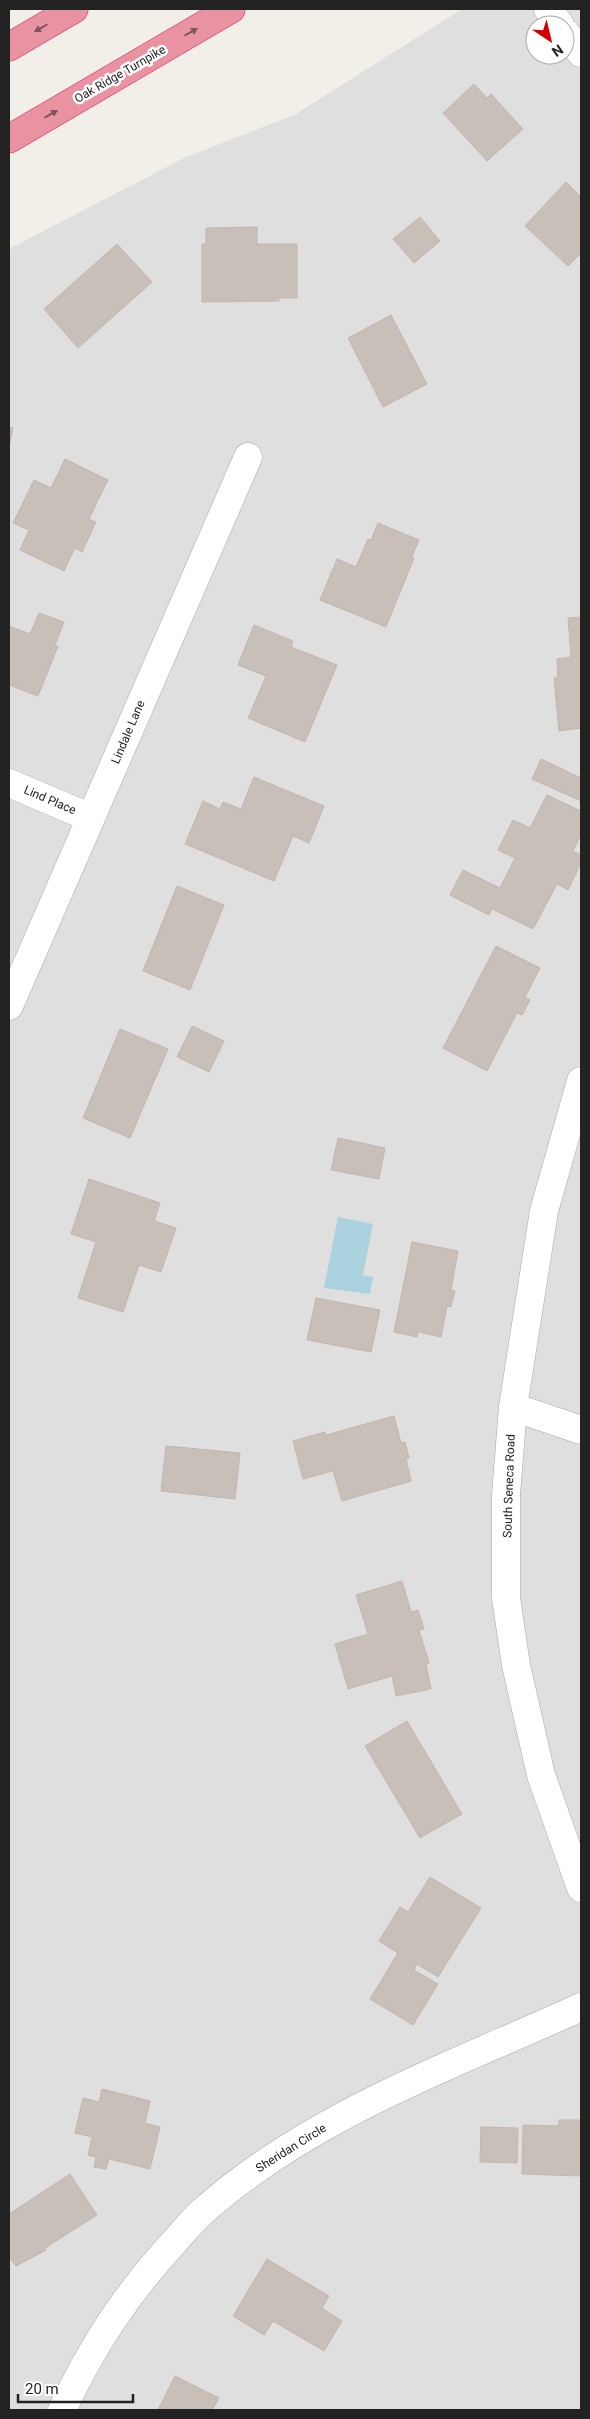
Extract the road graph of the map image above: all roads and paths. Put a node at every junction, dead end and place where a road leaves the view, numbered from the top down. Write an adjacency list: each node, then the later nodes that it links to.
1 (74, 9): 3 (highway, one-way to 3)
2 (231, 9): 4 (highway, Oak Ridge Turnpike, one-way to 2)
3 (9, 47)
4 (12, 131)
5 (248, 457): 7 (street, Lindale Lane)
6 (9, 783): 7 (street, Lind Place)
7 (91, 818): 8 (street, Lindale Lane)
8 (9, 1006)
9 (581, 1081): 10 (street, South Seneca Road)
10 (513, 1407): 11 (street); 12 (street, South Seneca Road)
11 (581, 1430)
12 (581, 1888)
13 (581, 2007): 14 (street, Sheridan Circle)
14 (62, 2410)

